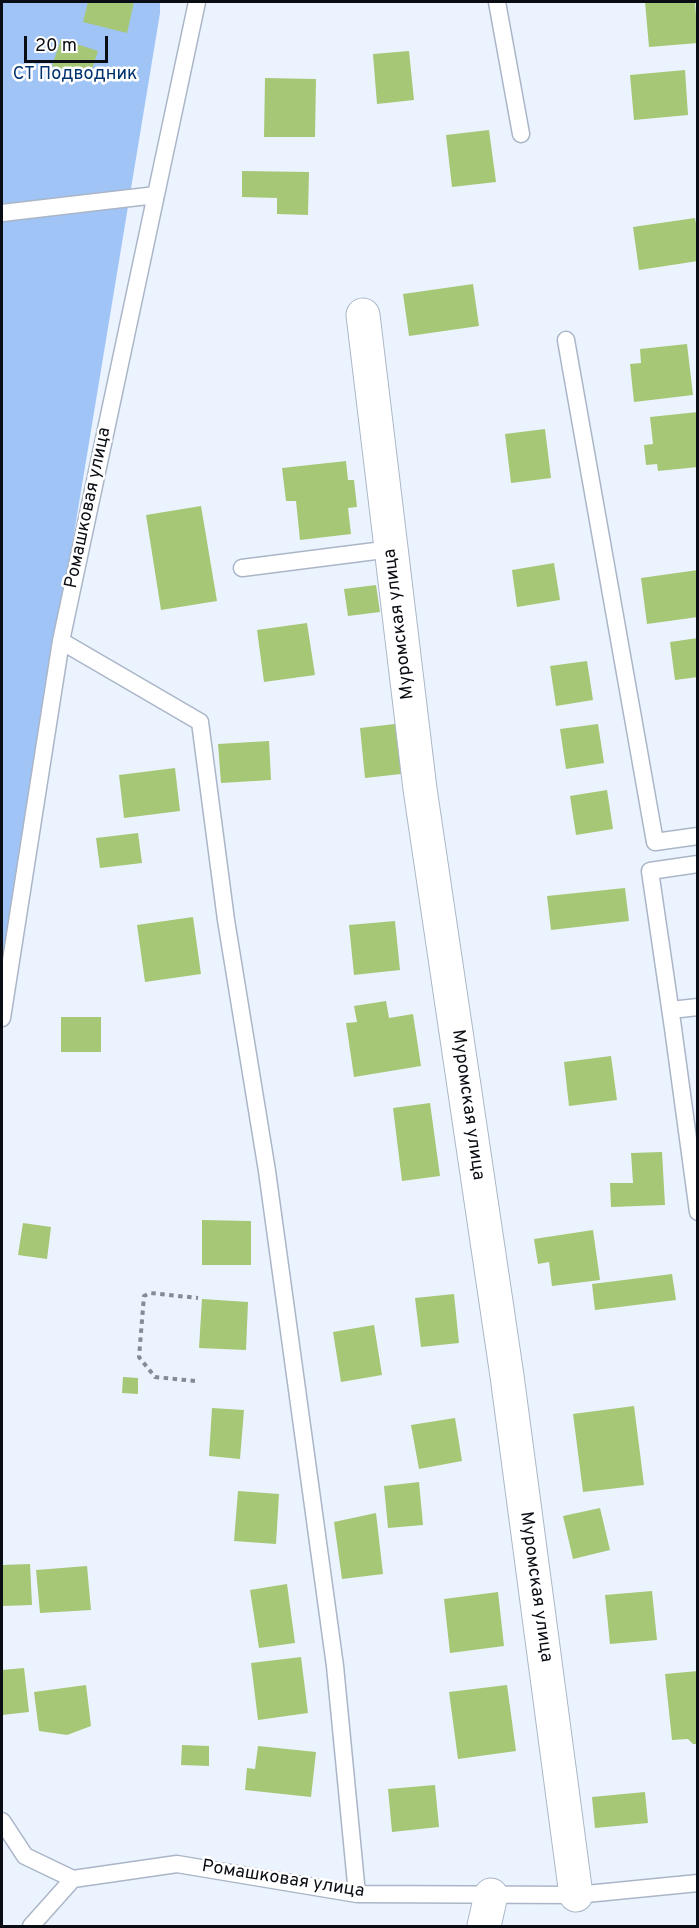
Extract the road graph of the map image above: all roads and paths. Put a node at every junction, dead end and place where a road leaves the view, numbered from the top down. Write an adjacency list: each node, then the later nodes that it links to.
1 (197, 2): 4 (lane, Ромашковая улица)
2 (496, 2): 3 (lane)
3 (520, 134)
4 (156, 195): 5 (lane); 10 (lane, Ромашковая улица)
5 (2, 213)
6 (363, 315): 8 (street, Муромская улица)
7 (566, 340): 11 (lane)
8 (391, 549): 9 (lane); 25 (street, Муромская улица)
9 (242, 568)
10 (61, 640): 15 (lane, Ромашковая улица); 23 (lane)
11 (698, 836)
12 (698, 864): 14 (lane)
13 (698, 1007): 14 (lane)
14 (671, 1010): 16 (lane)
15 (2, 1018)
16 (693, 1135): 17 (lane)
17 (698, 1212)
18 (198, 1298): 19 (path)
19 (195, 1381)
20 (2, 1821): 21 (lane)
21 (73, 1879): 23 (lane, Ромашковая улица); 26 (lane)
22 (698, 1883): 25 (lane, Ромашковая улица)
23 (357, 1894): 24 (lane, Ромашковая улица)
24 (491, 1895): 25 (lane, Ромашковая улица); 27 (street)
25 (576, 1895)
26 (32, 1926)
27 (484, 1926)

